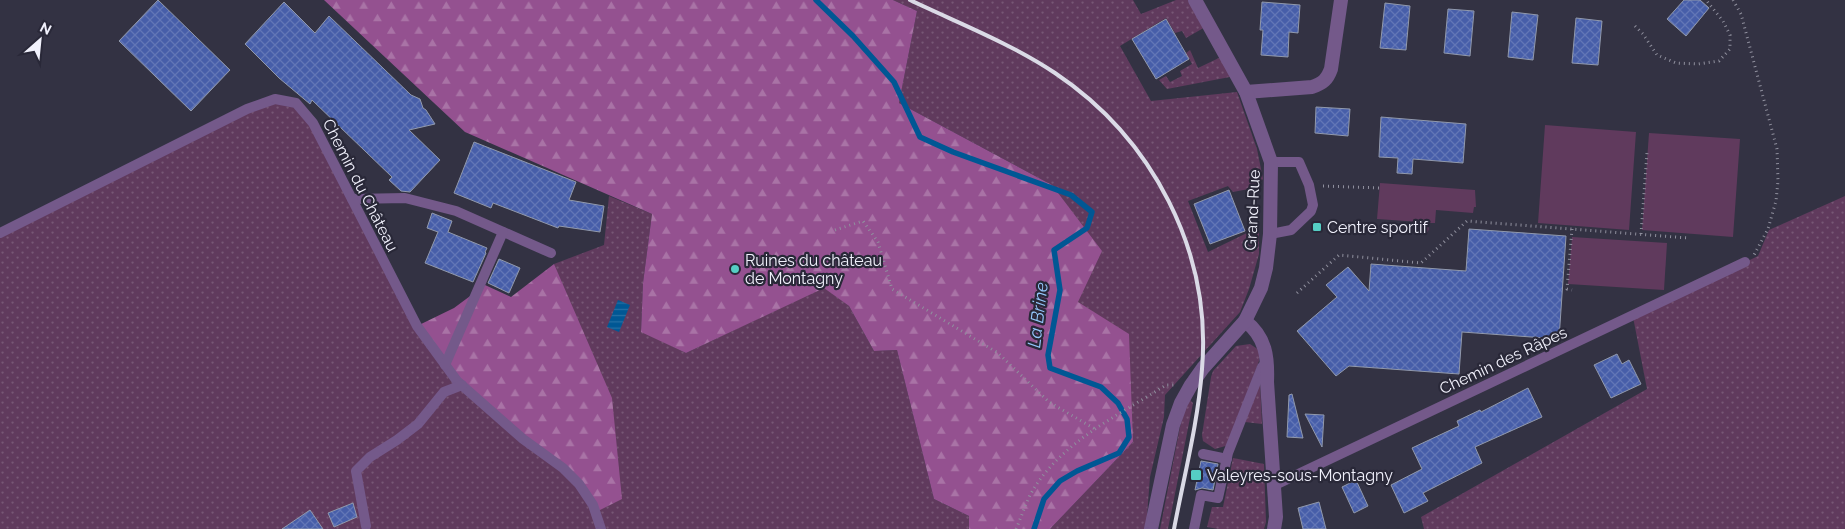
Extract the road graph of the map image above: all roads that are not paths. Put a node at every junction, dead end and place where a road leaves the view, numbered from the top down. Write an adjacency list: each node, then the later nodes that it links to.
1 (1196, 0): 3 (street, Grand-Rue)
2 (1341, 0): 3 (street)
3 (1246, 92): 4 (street, Grand-Rue)
4 (1271, 162): 8 (street, Grand-Rue); 8 (lane)
5 (352, 199): 6 (lane); 7 (lane, Chemin du Château); 13 (lane, Chemin du Château)
6 (502, 232): 9 (lane); 13 (lane)
7 (0, 233)
8 (1270, 234): 11 (street, Grand-Rue)
9 (551, 253)
10 (1745, 262): 17 (lane, Chemin des Râpes)
11 (1246, 321): 12 (street); 20 (street, Grand-Rue)
12 (1267, 361): 16 (lane); 17 (street)
13 (445, 365): 14 (lane, Chemin du Château)
14 (462, 385): 18 (lane); 19 (lane, Chemin du Château)
15 (1203, 454): 16 (lane)
16 (1227, 459): 21 (lane)
17 (1273, 486): 22 (street)
18 (366, 526)
19 (601, 529)
20 (1151, 529)
21 (1194, 529)
22 (1274, 529)

